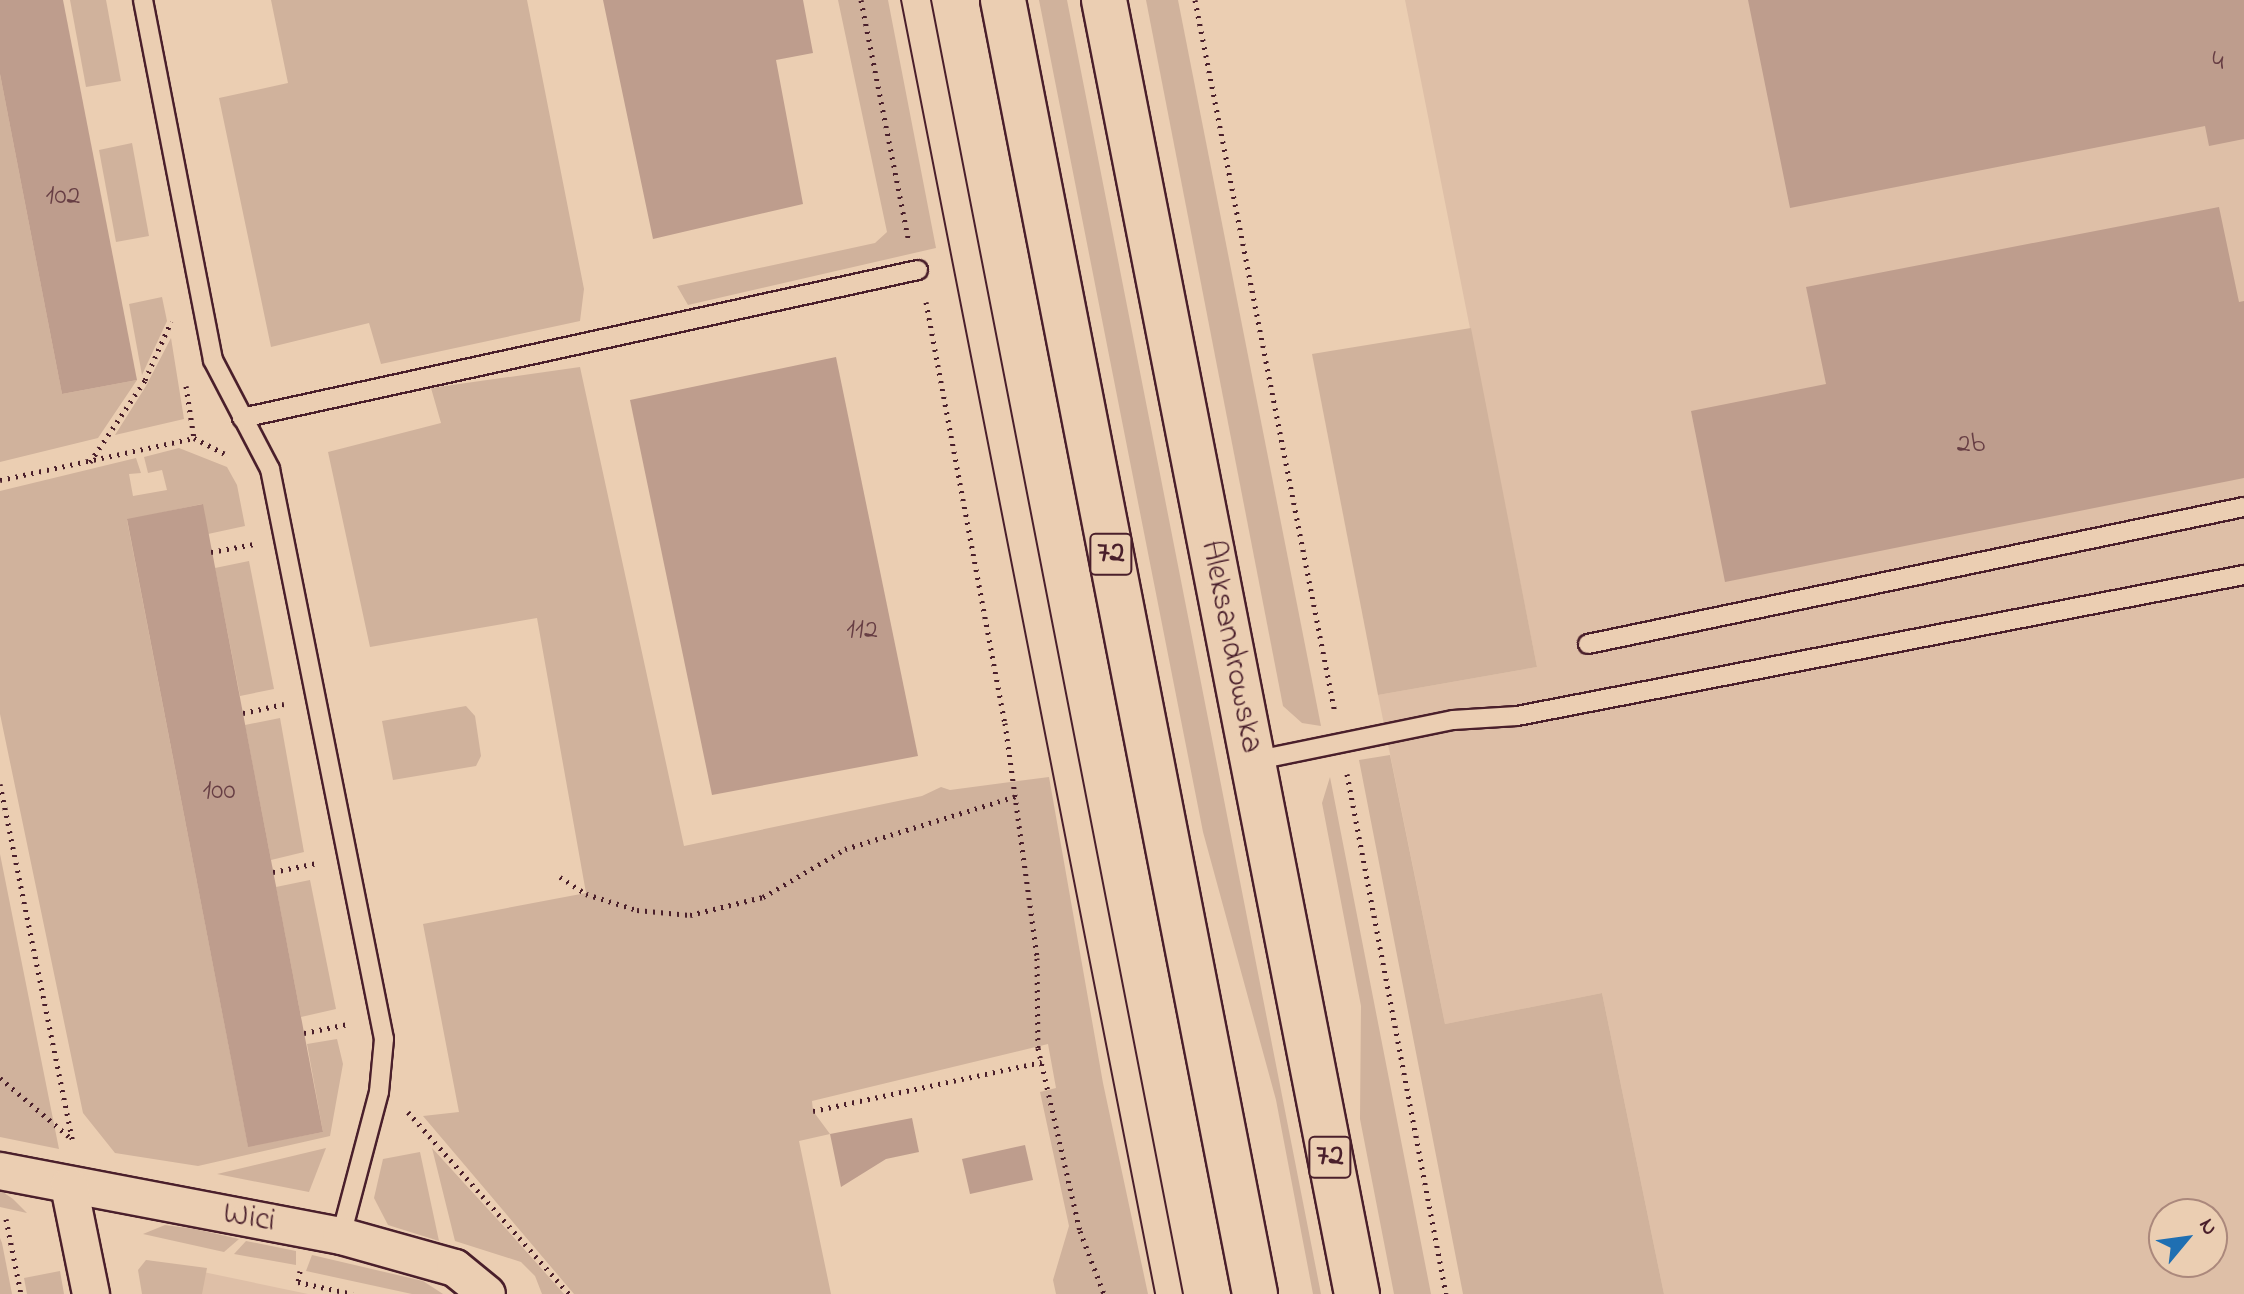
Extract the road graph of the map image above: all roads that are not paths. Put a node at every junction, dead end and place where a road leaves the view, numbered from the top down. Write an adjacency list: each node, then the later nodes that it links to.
1 (143, 0): 5 (lane)
2 (1003, 0): 15 (main road, 72)
3 (1104, 0): 9 (main road, Aleksandrowska / 72)
4 (918, 270): 5 (lane)
5 (242, 418): 12 (lane)
6 (2244, 507): 8 (lane)
7 (2244, 575): 9 (lane)
8 (1588, 644)
9 (1253, 761): 16 (main road, Aleksandrowska / 72)
10 (0, 1171): 11 (street, Wici)
11 (69, 1186): 12 (street, Wici); 13 (street)
12 (325, 1233): 14 (street, Wici)
13 (91, 1294)
14 (487, 1294)
15 (1255, 1294)
16 (1357, 1294)

